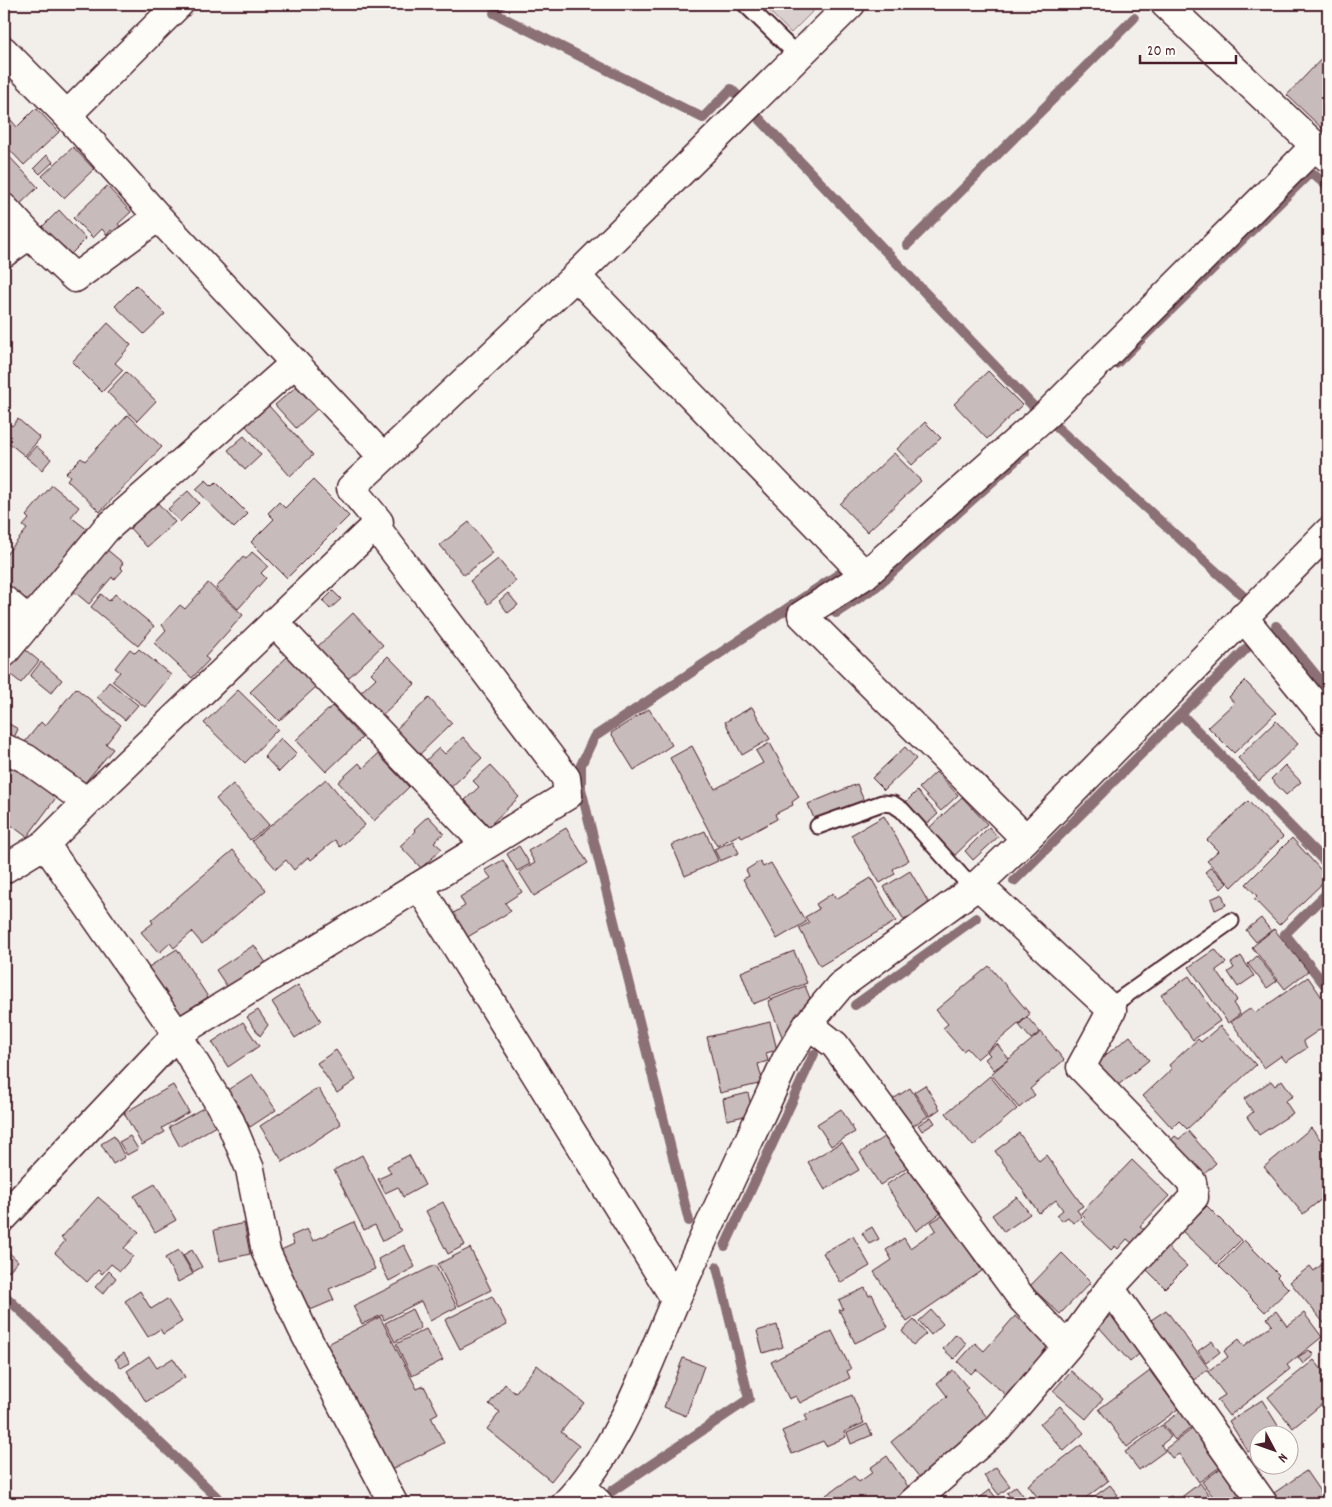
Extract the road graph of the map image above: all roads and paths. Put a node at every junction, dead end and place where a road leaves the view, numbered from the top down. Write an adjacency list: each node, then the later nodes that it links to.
1 (179, 4): 7 (street)
2 (746, 4): 6 (lane)
3 (851, 4): 6 (street)
4 (1165, 4): 8 (street)
5 (4, 51): 7 (street)
6 (798, 56): 13 (street)
7 (67, 114): 10 (street)
8 (1321, 152): 18 (street)
9 (4, 208): 11 (street)
10 (158, 217): 11 (street); 14 (street)
11 (30, 235): 12 (street)
12 (4, 253)
13 (576, 276): 15 (street); 18 (street)
14 (295, 363): 15 (street); 21 (street)
15 (383, 457): 16 (street)
16 (375, 526): 22 (street); 30 (street)
17 (1328, 532): 20 (street)
18 (865, 575): 28 (street)
19 (4, 600): 21 (street)
20 (1243, 618): 24 (street); 28 (street)
21 (30, 622): 23 (street)
22 (274, 622): 26 (street); 30 (street)
23 (4, 653)
24 (1328, 721)
25 (4, 748): 26 (street)
26 (86, 802): 29 (street)
27 (818, 826): 33 (lane)
28 (1026, 839): 33 (street)
29 (45, 844): 31 (street); 37 (street)
30 (486, 845): 32 (street)
31 (4, 869)
32 (419, 886): 37 (street); 40 (street)
33 (975, 887): 35 (street); 36 (street)
34 (1231, 921): 35 (lane)
35 (1109, 1006): 39 (street)
36 (808, 1024): 40 (street); 41 (street)
37 (177, 1034): 38 (street); 43 (street)
38 (4, 1216)
39 (1110, 1288): 41 (street); 45 (street)
40 (676, 1300): 42 (street)
41 (1067, 1347): 44 (street)
42 (582, 1498)
43 (393, 1503)
44 (912, 1503)
45 (1263, 1503)

